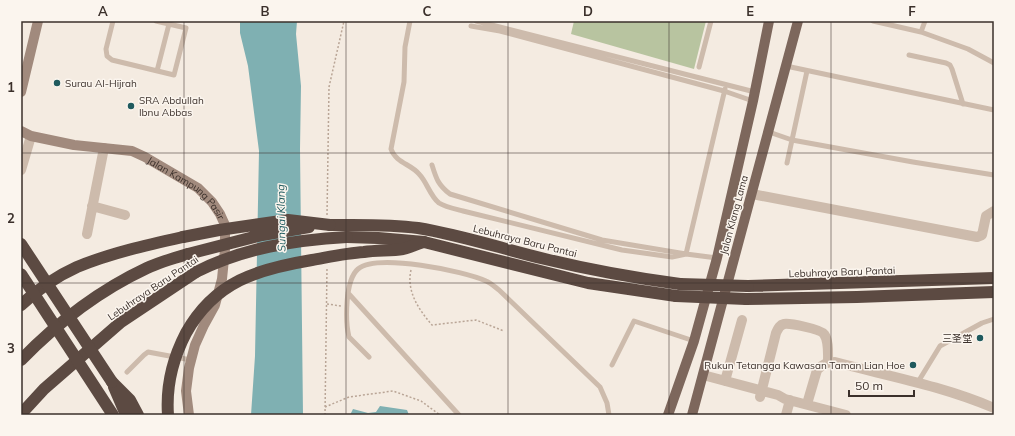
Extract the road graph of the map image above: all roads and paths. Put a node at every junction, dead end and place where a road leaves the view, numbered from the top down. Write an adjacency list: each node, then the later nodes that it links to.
1 (38, 21): 22 (street)
2 (113, 21): 18 (lane)
3 (156, 21): 11 (lane)
4 (410, 21): 43 (lane)
5 (476, 21): 20 (lane)
6 (711, 21): 17 (lane)
7 (769, 21): 23 (main road, Jalan Klang Lama)
8 (798, 21): 16 (main road, Jalan Klang Lama)
9 (873, 21): 13 (lane)
10 (925, 21): 13 (lane)
11 (168, 24): 18 (lane); 18 (lane)
12 (471, 26): 21 (lane)
13 (921, 32): 15 (lane)
14 (909, 55): 24 (lane)
15 (994, 63)
16 (786, 66): 19 (lane); 27 (main road, Jalan Klang Lama)
17 (699, 67)
18 (157, 71)
19 (807, 71): 24 (lane); 29 (lane)
20 (726, 84): 21 (lane); 23 (lane)
21 (724, 91): 23 (lane); 43 (lane)
22 (21, 92)
23 (754, 96): 44 (main road, Jalan Klang Lama)
24 (963, 104): 25 (lane)
25 (994, 110)
26 (21, 131): 28 (street, Jalan Kampung Pasir)
27 (768, 132): 29 (lane); 35 (main road, Jalan Klang Lama)
28 (31, 136): 30 (street, Jalan Kampung Pasir); 33 (street)
29 (792, 140): 31 (lane); 34 (lane)
30 (104, 148): 36 (street); 59 (street, Jalan Kampung Pasir)
31 (788, 163)
32 (432, 164): 43 (lane)
33 (21, 170)
34 (994, 176)
35 (752, 194): 37 (street); 63 (main road, Jalan Klang Lama)
36 (92, 206): 38 (street); 40 (street)
37 (994, 211)
38 (125, 215)
39 (330, 225): 47 (highway, Lebuhraya Baru Pantai, bridge); 51 (highway, bridge); 58 (highway, Lebuhraya Baru Pantai, bridge)
40 (86, 234)
41 (424, 242): 48 (highway, Lebuhraya Baru Pantai, bridge); 73 (highway, Lebuhraya Baru Pantai, bridge); 77 (highway, bridge)
42 (21, 244): 65 (highway, bridge)
43 (686, 254): 44 (lane)
44 (717, 258): 56 (main road, Jalan Klang Lama)
45 (412, 264): 49 (lane); 55 (path); 81 (lane)
46 (21, 274): 74 (highway, bridge)
47 (994, 278)
48 (994, 292)
49 (348, 293): 52 (lane); 80 (lane)
50 (327, 304): 52 (path)
51 (21, 305)
52 (347, 306): 57 (lane)
53 (994, 318): 66 (lane)
54 (742, 320): 64 (street)
55 (504, 331)
56 (694, 340): 61 (lane); 82 (main road, Jalan Klang Lama)
57 (369, 357)
58 (21, 360)
59 (191, 360): 62 (lane); 78 (street, Jalan Kampung Pasir)
60 (828, 362): 66 (street); 67 (street); 69 (street)
61 (612, 365)
62 (127, 372)
63 (702, 378): 64 (street); 67 (street); 83 (main road, Jalan Klang Lama)
64 (725, 381): 67 (street)
65 (112, 382): 75 (highway); 76 (highway)
66 (918, 382): 71 (street)
67 (761, 394): 68 (street)
68 (788, 400): 69 (street); 84 (street)
69 (807, 404): 72 (street)
70 (325, 407): 79 (path)
71 (994, 408)
72 (834, 413): 85 (street)
73 (21, 414)
74 (113, 415)
75 (126, 415)
76 (138, 415)
77 (168, 415)
78 (189, 415)
79 (440, 415)
80 (459, 415)
81 (609, 415)
82 (668, 415)
83 (692, 415)
84 (786, 415)
85 (846, 415)

